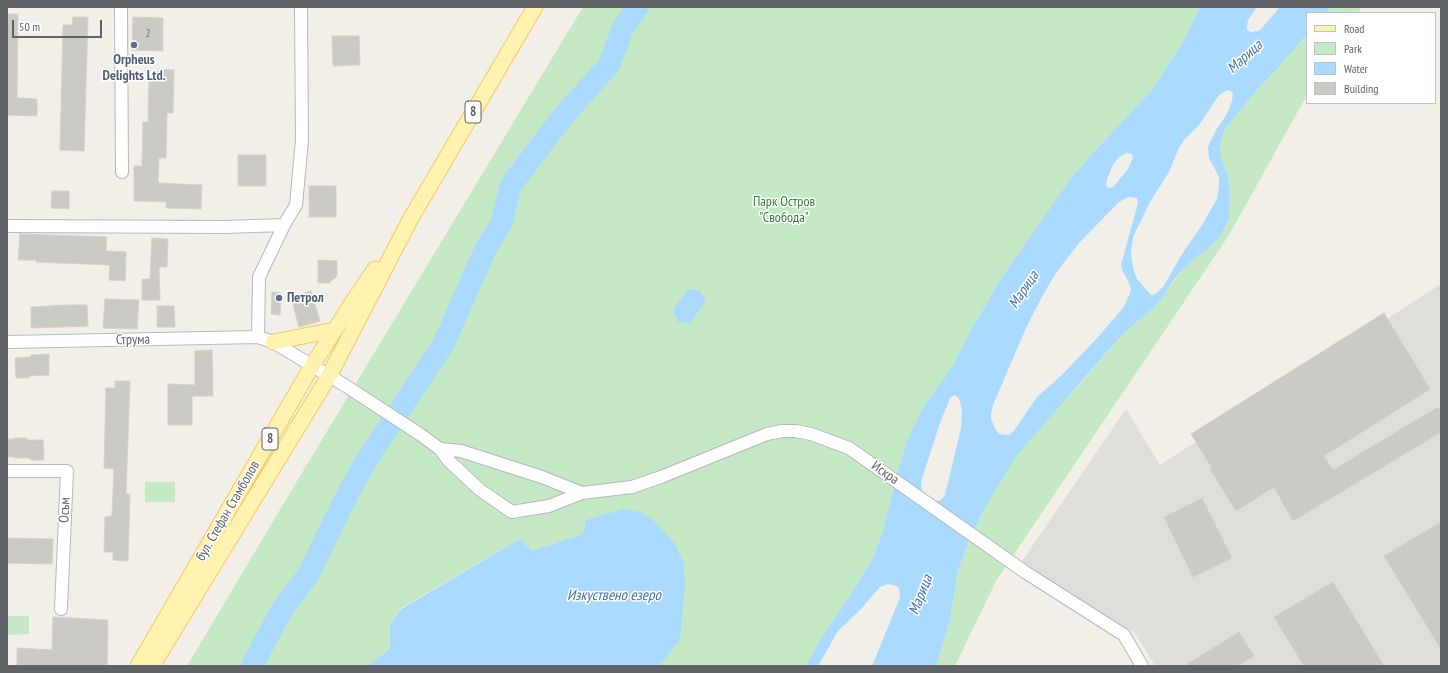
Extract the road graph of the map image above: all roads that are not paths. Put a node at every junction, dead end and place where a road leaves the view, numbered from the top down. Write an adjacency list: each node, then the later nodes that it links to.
1 (121, 7): 4 (street)
2 (301, 7): 6 (street)
3 (535, 7): 5 (main road, бул. Стефан Стамболов / 8)
4 (122, 172)
5 (411, 218): 8 (main road, бул. Стефан Стамболов / 8); 13 (main road, бул. Стефан Стамболов / 8)
6 (284, 225): 7 (street); 9 (street)
7 (7, 226)
8 (335, 330): 11 (main road); 12 (main road, бул. Стефан Стамболов / 8)
9 (258, 337): 10 (street, Струма); 11 (street, Струма)
10 (7, 342)
11 (273, 342): 12 (street, Струма)
12 (312, 366): 13 (street, Струма); 18 (main road, бул. Стефан Стамболов / 8)
13 (329, 376): 14 (street, Струма); 19 (main road, бул. Стефан Стамболов / 8)
14 (440, 449): 16 (street); 16 (street)
15 (7, 471): 17 (street, Осъм)
16 (582, 493): 20 (street, Искра)
17 (61, 609)
18 (138, 666)
19 (152, 666)
20 (1142, 666)

